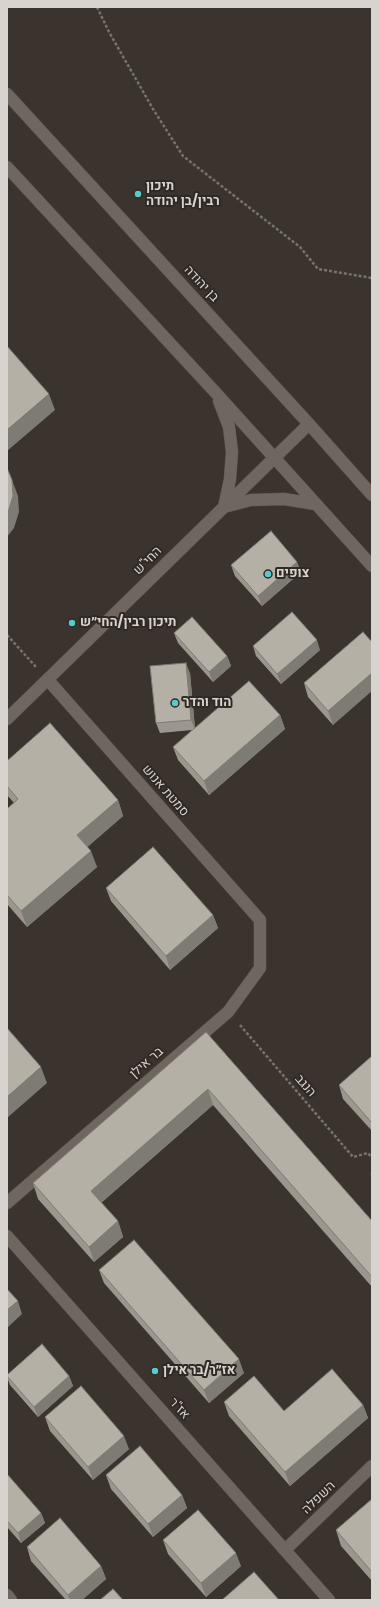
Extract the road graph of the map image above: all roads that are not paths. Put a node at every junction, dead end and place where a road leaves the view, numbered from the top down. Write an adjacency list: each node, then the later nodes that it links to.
1 (7, 94): 4 (street, בן יהודה)
2 (7, 167): 3 (street)
3 (215, 392): 5 (street); 8 (street)
4 (309, 424): 5 (street, החי"ש); 6 (street, בן יהודה)
5 (274, 459): 7 (street); 8 (street, החי"ש)
6 (372, 495)
7 (315, 504): 8 (street); 9 (street)
8 (224, 507): 10 (street, החי"ש)
9 (372, 566)
10 (48, 680): 11 (street, החי"ש); 12 (street, סמטת אנוש)
11 (7, 719)
12 (260, 920): 13 (street, בר אילן)
13 (7, 1203)
14 (7, 1236): 16 (street, אז"ר)
15 (372, 1466): 16 (street, השפלה)
16 (285, 1550): 19 (street, אז"ר)
17 (7, 1595): 18 (street)
18 (11, 1600)
19 (330, 1600)

